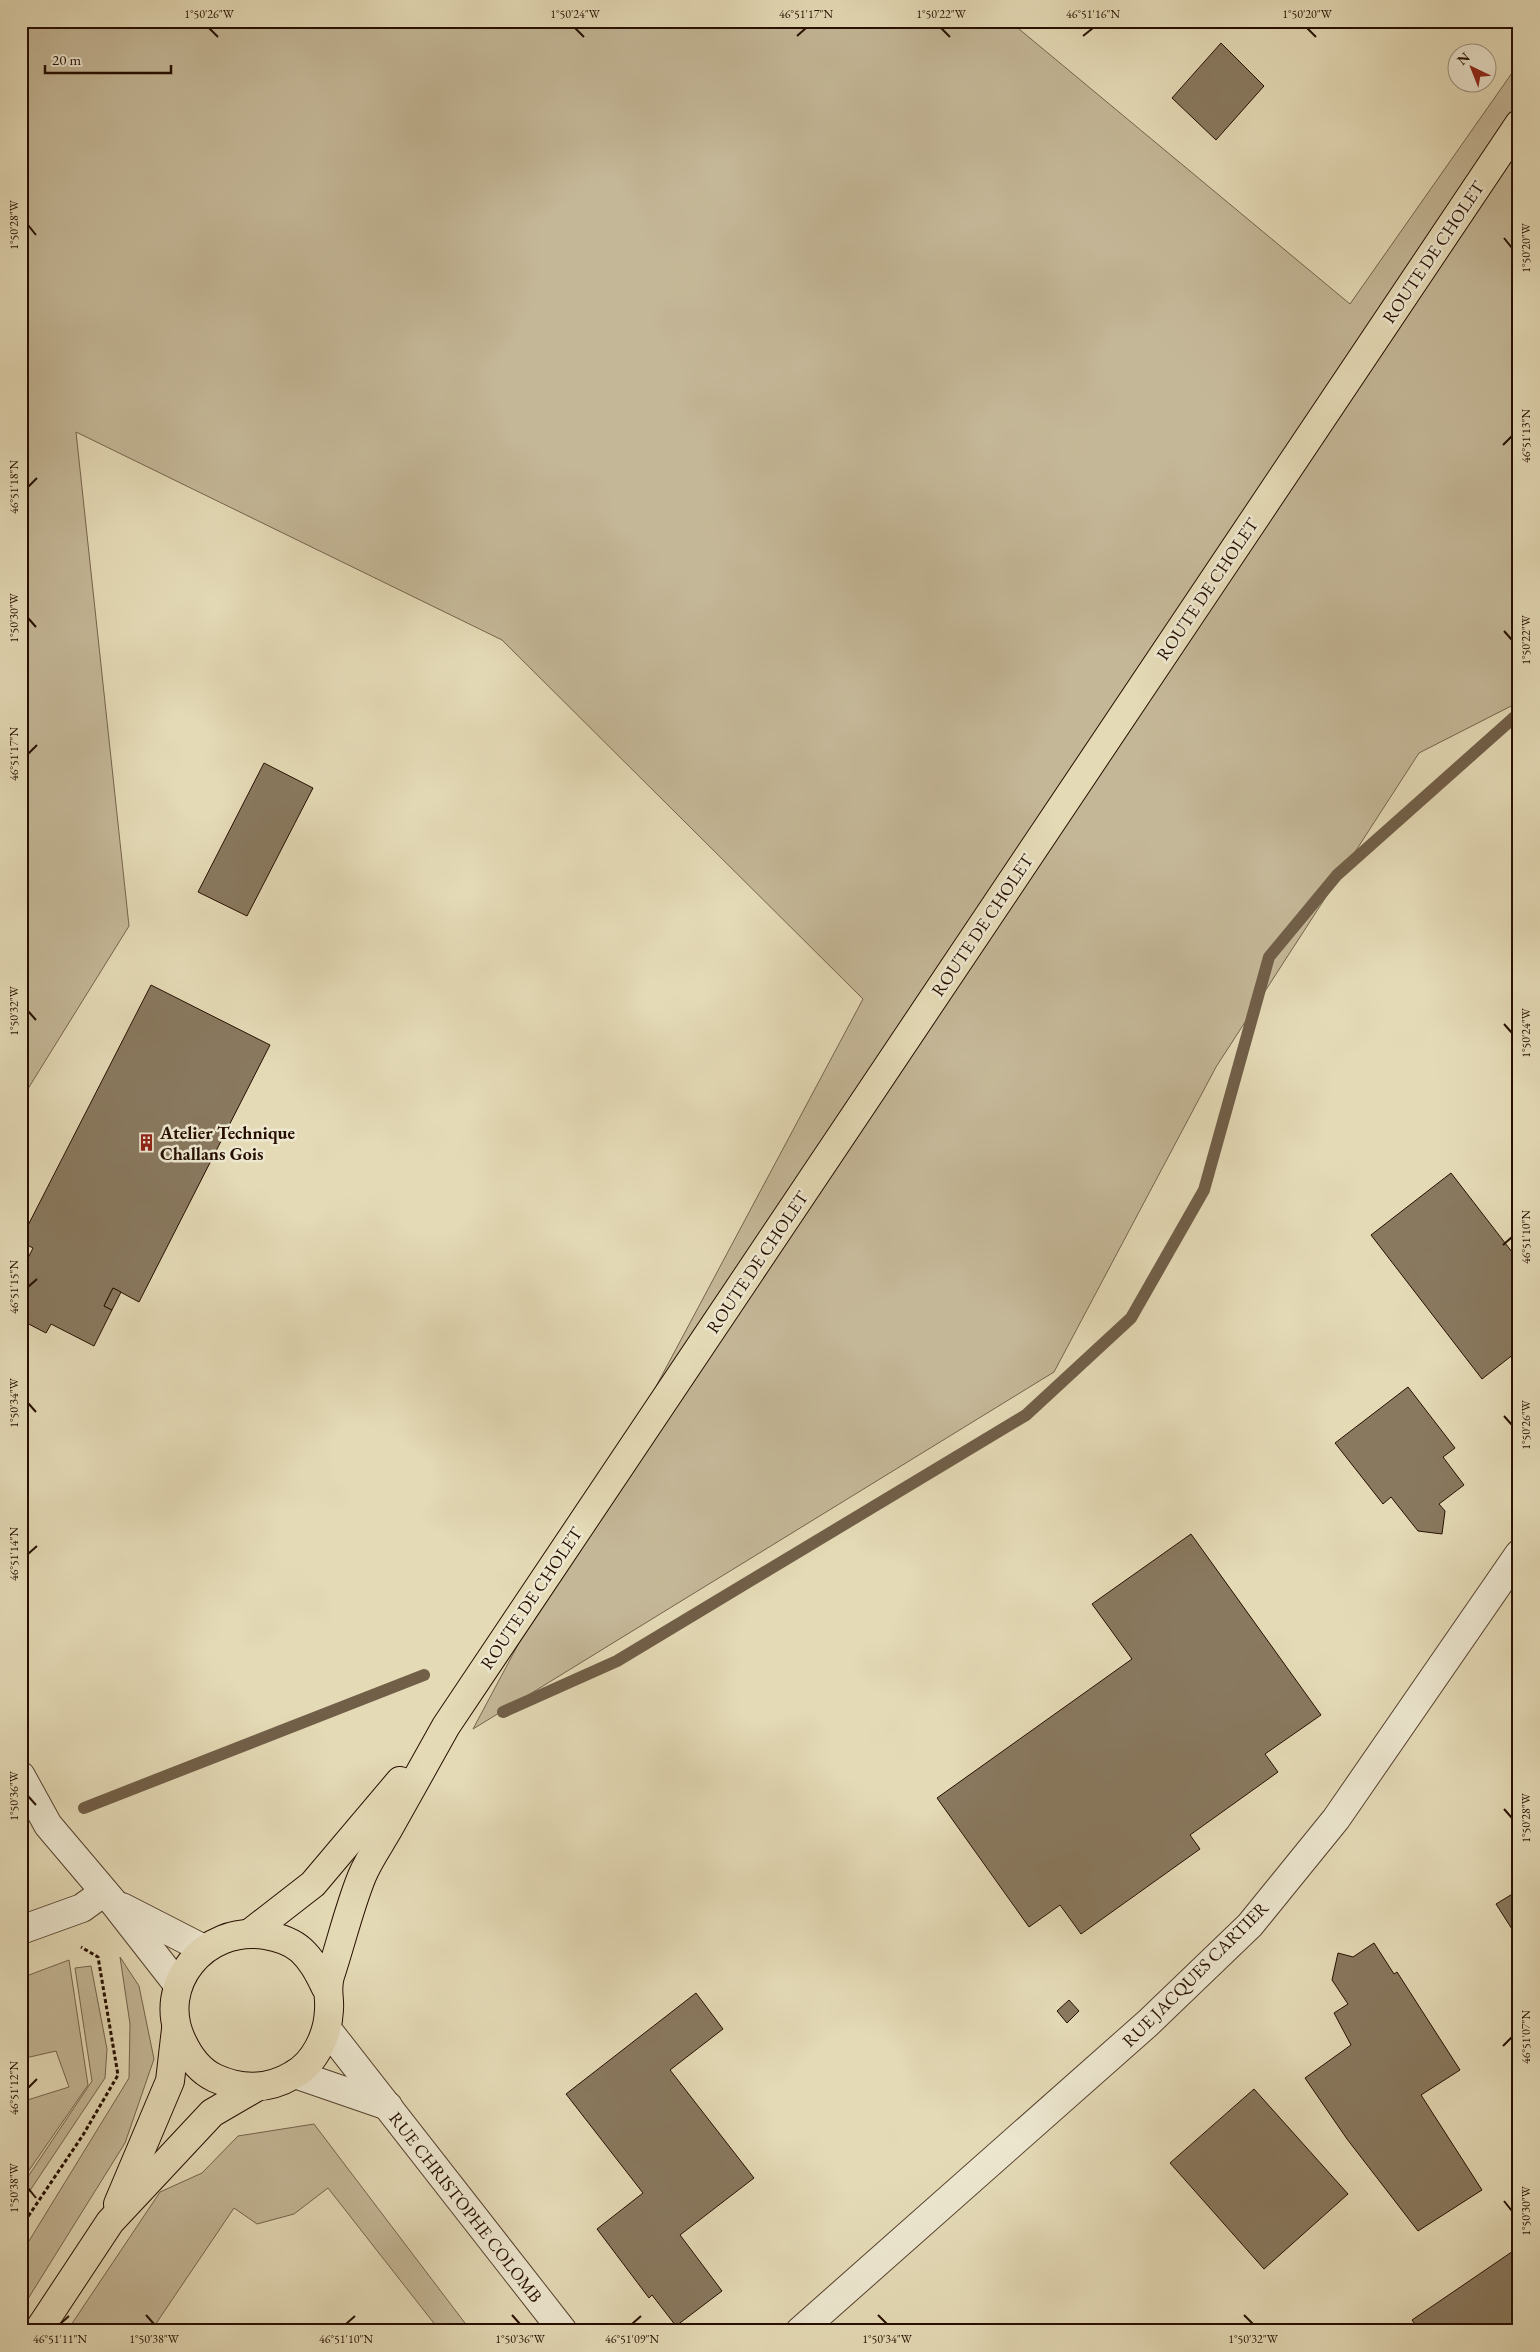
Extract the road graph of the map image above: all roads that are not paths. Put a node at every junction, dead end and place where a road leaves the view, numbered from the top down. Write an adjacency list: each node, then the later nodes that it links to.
1 (1519, 124): 3 (main road, ROUTE DE CHOLET)
2 (1519, 1554): 19 (street, RUE JACQUES CARTIER)
3 (446, 1726): 7 (main road, ROUTE DE CHOLET); 10 (main road, ROUTE DE CHOLET)
4 (21, 1776): 5 (street)
5 (109, 1898): 6 (street); 8 (street); 9 (street)
6 (21, 1930)
7 (250, 1933): 8 (main road); 10 (main road)
8 (204, 1949): 9 (main road)
9 (178, 1985): 11 (main road)
10 (326, 1988): 12 (main road)
11 (176, 2029): 14 (main road); 16 (main road)
12 (327, 2029): 13 (main road); 15 (street, RUE CHRISTOPHE COLOMB)
13 (295, 2074): 14 (main road); 15 (street, RUE CHRISTOPHE COLOMB)
14 (255, 2088): 16 (main road)
15 (388, 2106): 18 (street, RUE CHRISTOPHE COLOMB)
16 (110, 2222): 17 (main road)
17 (38, 2331)
18 (563, 2331)
19 (800, 2331)

